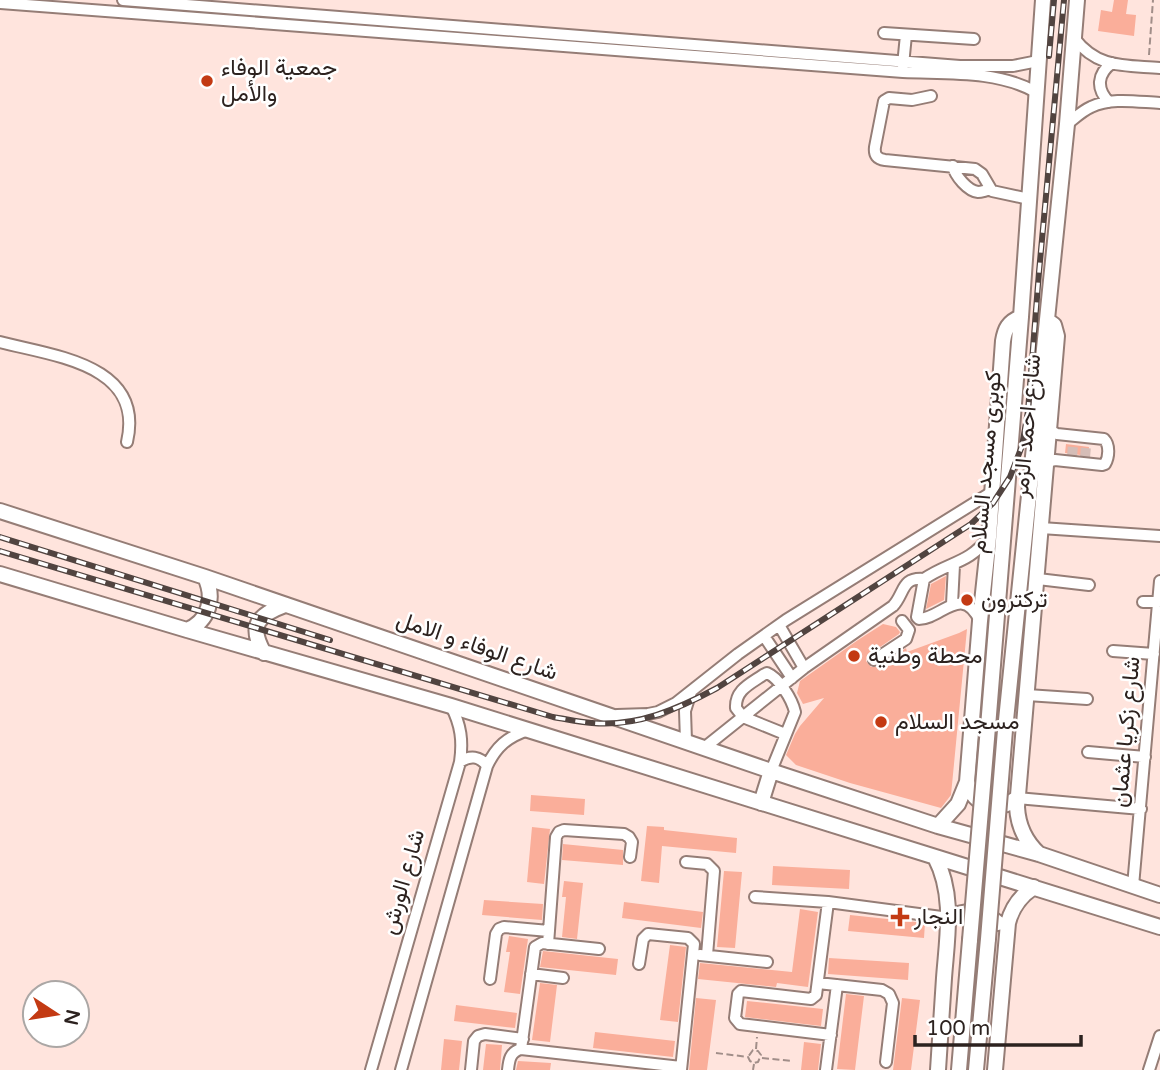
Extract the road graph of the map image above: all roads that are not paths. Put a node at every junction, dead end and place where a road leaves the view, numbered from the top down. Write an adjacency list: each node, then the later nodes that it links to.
1 (123, 0): 2 (street)
2 (128, 0): 5 (street); 7 (street)
3 (1043, 0): 13 (main road)
4 (1077, 0): 11 (main road, شارع احمد الزمر)
5 (166, 2): 8 (street); 15 (street)
6 (0, 4): 7 (street)
7 (127, 14): 8 (street)
8 (166, 17): 15 (street)
9 (884, 33): 10 (street)
10 (906, 34): 12 (street); 15 (street)
11 (1074, 38): 14 (street); 21 (main road, شارع احمد الزمر)
12 (974, 39)
13 (1038, 61): 15 (street); 17 (main road)
14 (1112, 63): 16 (street); 19 (street)
15 (903, 66): 17 (street)
16 (1160, 68)
17 (1036, 92): 24 (main road)
18 (931, 96): 22 (street)
19 (1109, 102): 20 (street); 21 (street)
20 (1160, 103)
21 (1067, 124): 26 (main road, شارع احمد الزمر)
22 (953, 166): 23 (street); 23 (street)
23 (990, 189): 24 (street)
24 (1029, 200): 25 (main road)
25 (1021, 317): 32 (main road, شارع احمد الزمر); 120 (main road, كوبرى مسجد السلام, bridge)
26 (1047, 320): 28 (main road, شارع احمد الزمر); 121 (main road, كوبرى مسجد السلام, bridge)
27 (0, 342): 29 (street)
28 (1048, 429): 30 (street); 31 (main road, شارع احمد الزمر)
29 (127, 442)
30 (1073, 450): 30 (street); 31 (street)
31 (1046, 462): 34 (main road, شارع احمد الزمر)
32 (992, 492): 36 (main road, شارع احمد الزمر); 52 (street)
33 (0, 511): 39 (main road, شارع الوفاء و الامل)
34 (1041, 528): 35 (street); 41 (main road, شارع احمد الزمر)
35 (1160, 536)
36 (989, 537): 37 (street); 51 (main road, شارع احمد الزمر)
37 (954, 565): 40 (street); 47 (street)
38 (0, 574): 53 (main road)
39 (205, 577): 46 (main road, شارع الوفاء و الامل); 53 (main road)
40 (924, 579): 48 (street); 49 (street)
41 (1038, 579): 43 (street); 63 (main road, شارع احمد الزمر)
42 (1160, 582): 45 (street, شارع زكريا عثمان)
43 (1089, 585)
44 (1143, 602): 45 (street)
45 (1158, 602): 57 (street, شارع زكريا عثمان)
46 (285, 604): 56 (main road); 66 (main road, شارع الوفاء و الامل)
47 (952, 604): 49 (street); 51 (street)
48 (886, 611): 50 (street); 59 (street)
49 (917, 617): 50 (street)
50 (902, 621): 58 (street)
51 (980, 621): 79 (main road, شارع احمد الزمر)
52 (779, 625): 54 (street); 59 (street)
53 (187, 631): 56 (main road)
54 (764, 636): 60 (street); 62 (street)
55 (1113, 651): 57 (street)
56 (264, 653): 65 (main road)
57 (1154, 653): 71 (street, شارع زكريا عثمان)
58 (874, 660)
59 (804, 668): 60 (street)
60 (792, 678): 61 (street)
61 (781, 686): 67 (street); 67 (street); 69 (street)
62 (692, 689): 66 (street); 70 (street)
63 (1027, 695): 64 (street); 80 (main road, شارع احمد الزمر)
64 (1087, 699)
65 (450, 706): 68 (main road); 76 (street, شارع الورش)
66 (611, 716): 70 (main road, شارع الوفاء و الامل)
67 (743, 717): 69 (street); 73 (street)
68 (528, 730): 77 (street); 81 (main road)
69 (785, 734): 78 (street)
70 (685, 741): 73 (main road, شارع الوفاء و الامل)
71 (1147, 742): 72 (street); 75 (street, شارع زكريا عثمان)
72 (1160, 746)
73 (704, 748): 78 (main road, شارع الوفاء و الامل)
74 (1088, 752): 75 (street)
75 (1145, 757): 82 (street, شارع زكريا عثمان)
76 (460, 762): 77 (street); 114 (street, شارع الورش)
77 (487, 766): 115 (street)
78 (771, 772): 81 (main road); 83 (main road, شارع الوفاء و الامل)
79 (967, 782): 80 (main road); 83 (main road, شارع احمد الزمر)
80 (1017, 798): 82 (street); 84 (main road, شارع احمد الزمر)
81 (761, 803): 86 (main road)
82 (1141, 810): 88 (street, شارع زكريا عثمان)
83 (938, 826): 84 (main road, شارع الوفاء و الامل)
84 (1039, 854): 88 (main road, شارع الوفاء و الامل)
85 (631, 856): 95 (street)
86 (935, 857): 89 (main road); 93 (main road)
87 (686, 862): 100 (street)
88 (1133, 886): 90 (main road, شارع الوفاء و الامل)
89 (1034, 887): 94 (main road); 96 (main road)
90 (1160, 895)
91 (755, 897): 92 (street)
92 (828, 902): 93 (street); 106 (street)
93 (948, 918): 96 (main road); 119 (main road)
94 (1160, 927)
95 (549, 931): 97 (street); 105 (street)
96 (1007, 936): 122 (main road)
97 (548, 944): 98 (street); 103 (street)
98 (599, 949)
99 (694, 954): 100 (street); 102 (street); 113 (street)
100 (707, 955): 101 (street)
101 (767, 962)
102 (639, 964)
103 (531, 974): 104 (street); 110 (street)
104 (563, 978)
105 (490, 979)
106 (818, 983): 107 (street); 108 (street)
107 (836, 985): 108 (street); 111 (street)
108 (831, 1035): 118 (street)
109 (1160, 1035): 123 (street)
110 (522, 1044): 112 (street); 116 (street); 117 (street)
111 (886, 1062)
112 (623, 1065): 113 (street)
113 (681, 1068)
114 (371, 1070)
115 (401, 1070)
116 (471, 1070)
117 (508, 1070)
118 (826, 1070)
119 (938, 1070)
120 (959, 1070)
121 (976, 1070)
122 (995, 1070)
123 (1150, 1070)

